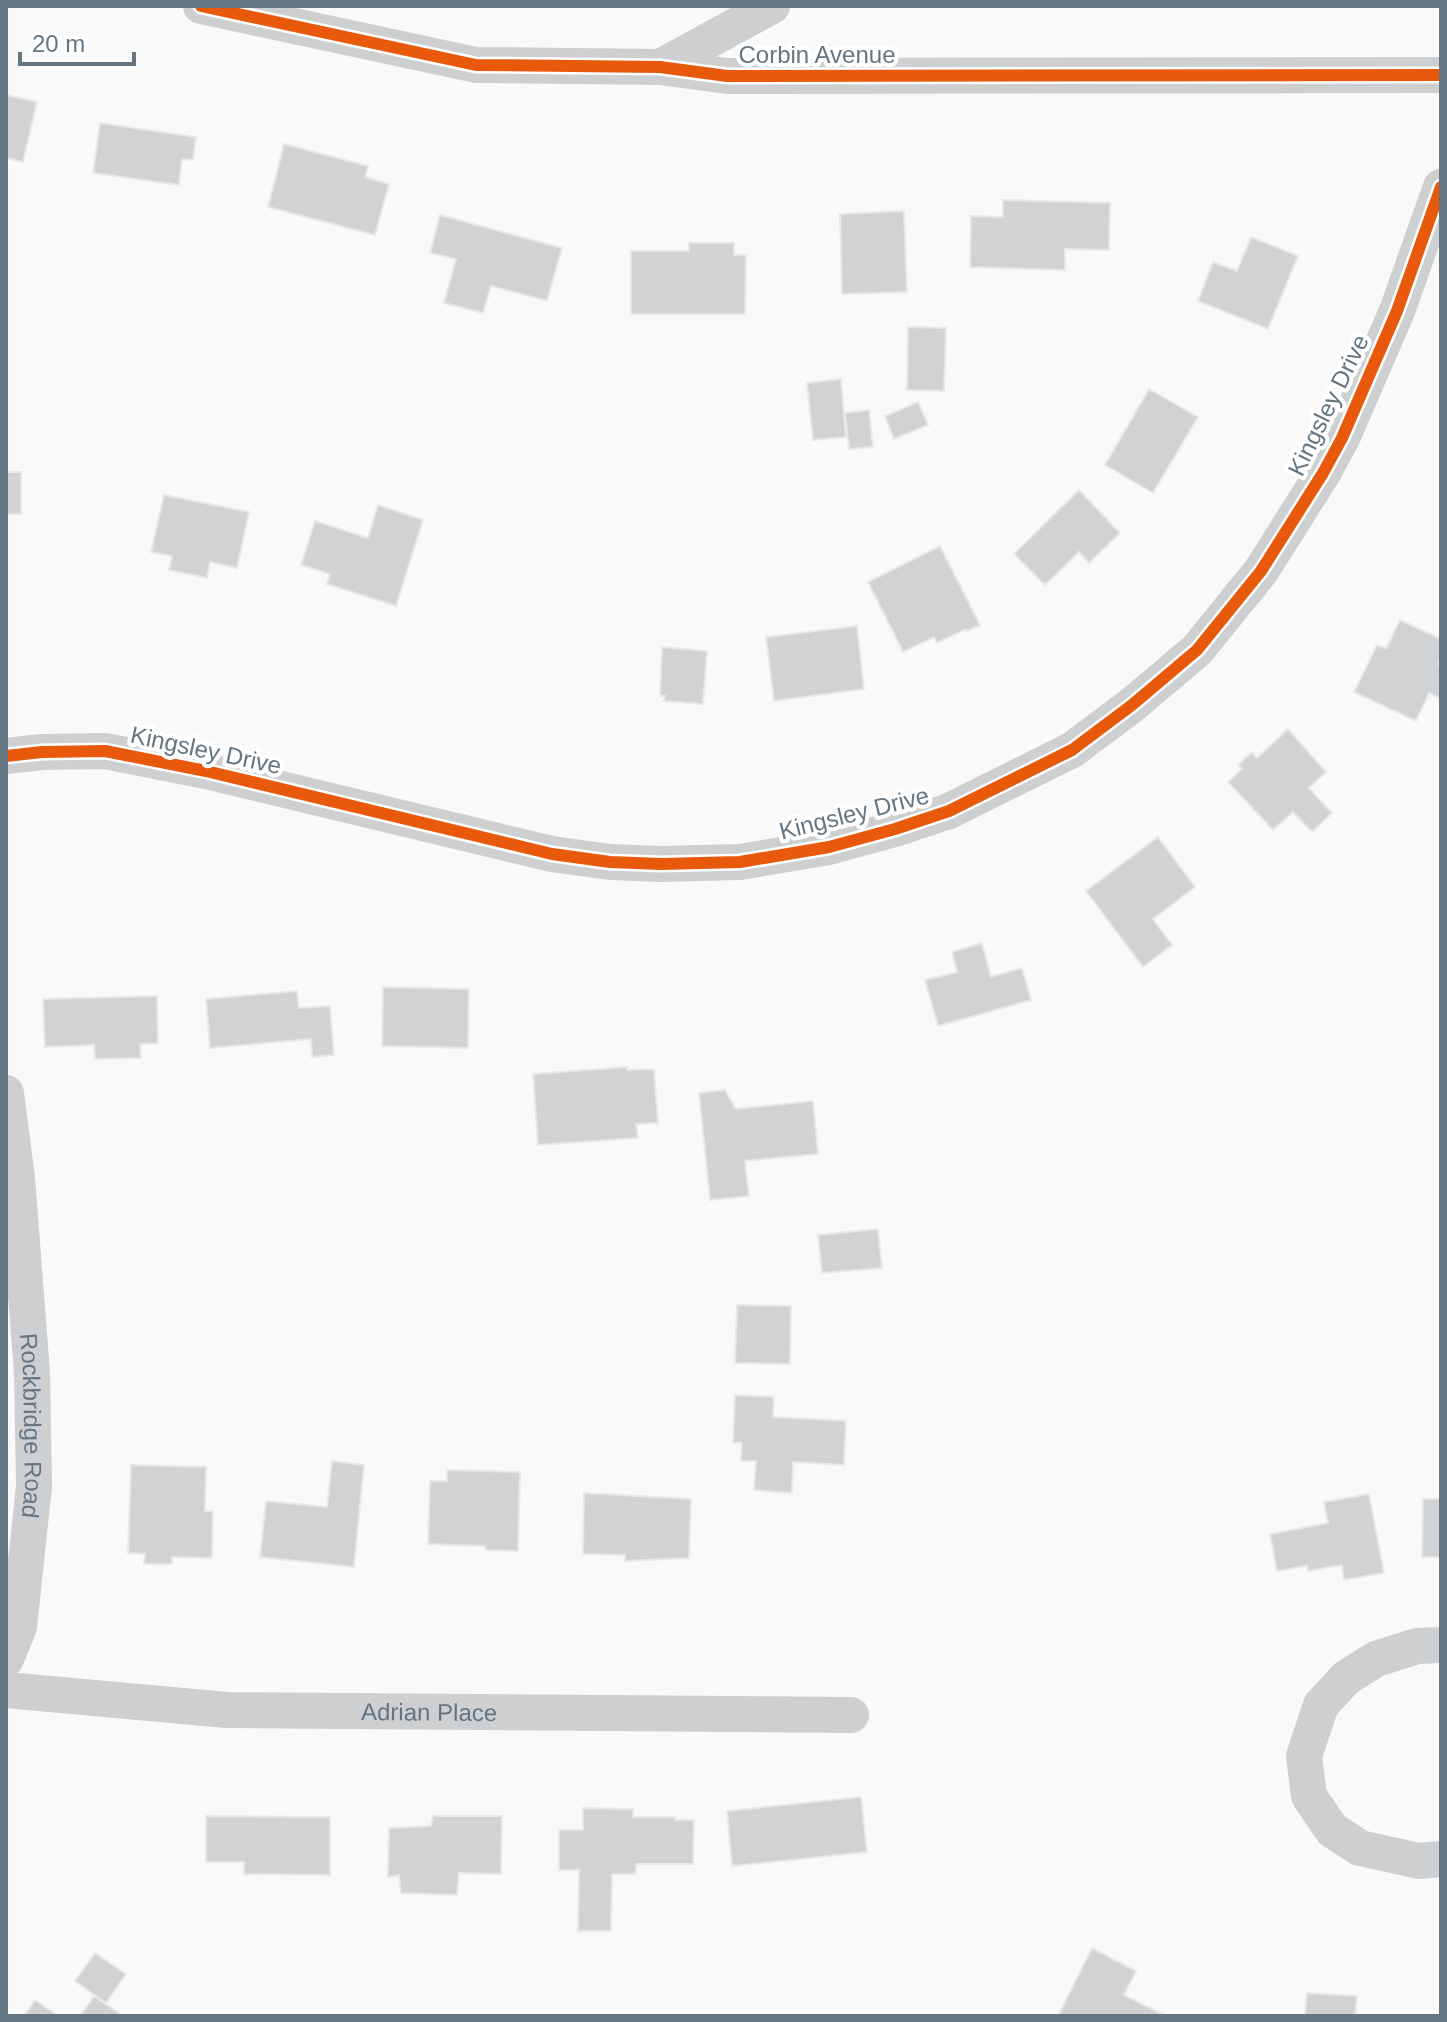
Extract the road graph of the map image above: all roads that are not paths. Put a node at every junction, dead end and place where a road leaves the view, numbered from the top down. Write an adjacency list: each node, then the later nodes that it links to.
1 (201, 6): 3 (street, Corbin Avenue)
2 (772, 6): 3 (street)
3 (660, 67): 4 (street, Corbin Avenue)
4 (1441, 75)
5 (1441, 187): 6 (street, Kingsley Drive)
6 (6, 756)
7 (6, 1093): 9 (street, Rockbridge Road)
8 (1441, 1645): 12 (street)
9 (6, 1659)
10 (6, 1690): 11 (street, Adrian Place)
11 (851, 1715)
12 (1441, 1859)

